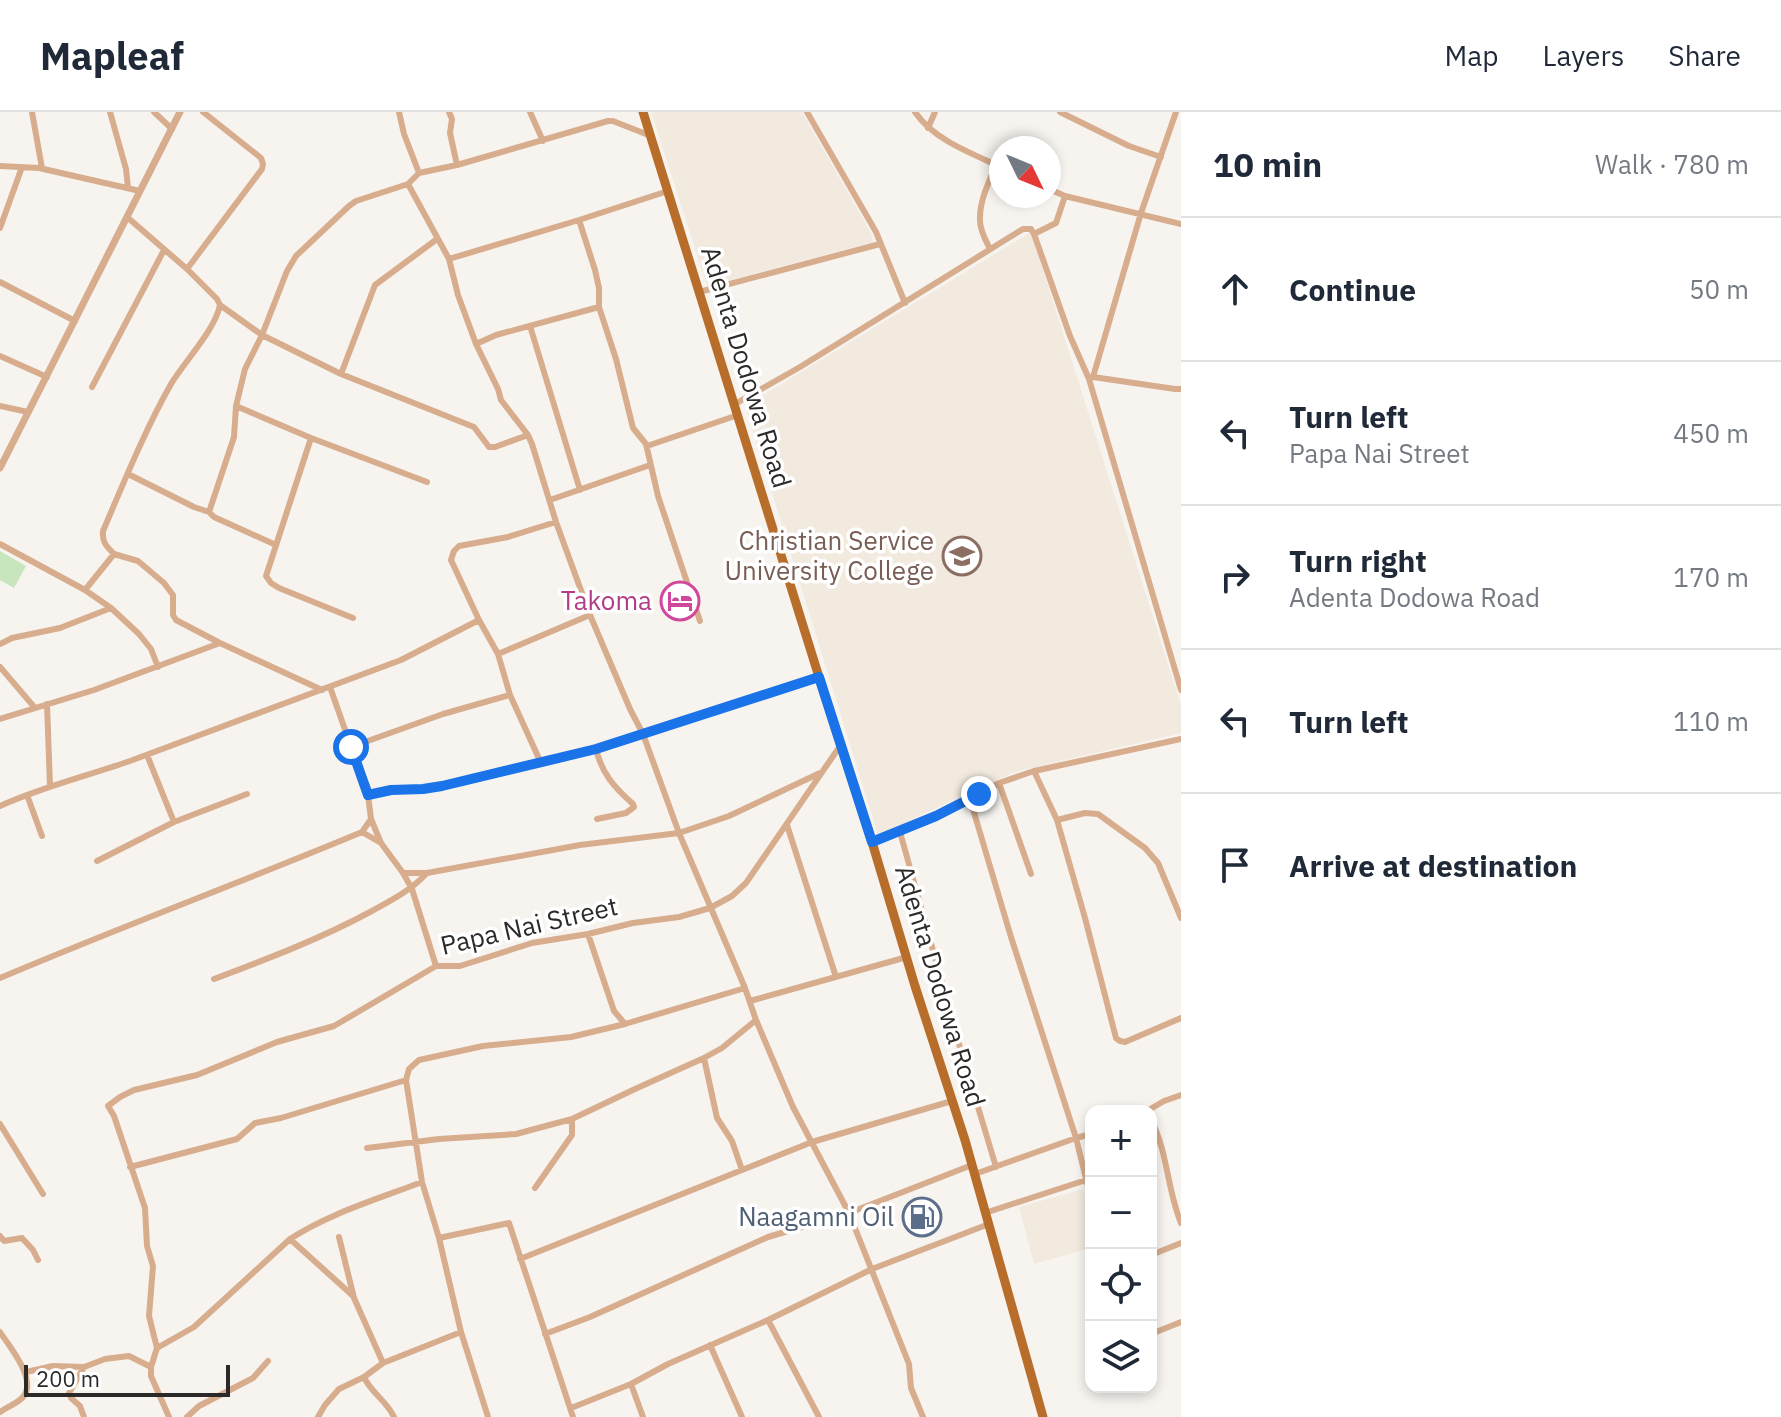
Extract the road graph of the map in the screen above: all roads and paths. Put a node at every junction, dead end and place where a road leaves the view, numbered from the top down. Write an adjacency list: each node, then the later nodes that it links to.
1 (32, 112): 24 (street)
2 (110, 112): 28 (street)
3 (154, 112): 16 (street)
4 (180, 112): 16 (street)
5 (203, 112): 44 (street)
6 (399, 112): 25 (street)
7 (449, 112): 21 (street)
8 (530, 112): 18 (street)
9 (643, 112): 17 (main road, Adenta Dodowa Road)
10 (807, 112): 40 (street)
11 (915, 112): 15 (street)
12 (935, 112): 15 (street)
13 (1060, 112): 19 (street)
14 (1176, 112): 19 (street)
15 (928, 128): 20 (street)
16 (172, 129): 29 (street)
17 (651, 136): 18 (street); 30 (main road, Adenta Dodowa Road)
18 (543, 141): 21 (street)
19 (1161, 157): 33 (street)
20 (989, 161)
21 (457, 165): 25 (street)
22 (0, 166): 23 (street)
23 (22, 167): 24 (street); 37 (street)
24 (42, 168): 28 (street)
25 (419, 173): 27 (street)
26 (989, 182): 41 (street)
27 (408, 184): 39 (street); 52 (street)
28 (128, 188): 29 (street)
29 (140, 191): 34 (street)
30 (668, 191): 35 (street); 46 (main road, Adenta Dodowa Road)
31 (1061, 194): 32 (street)
32 (1065, 196): 33 (street); 38 (street)
33 (1141, 213): 36 (street); 57 (street)
34 (127, 217): 42 (street); 50 (street)
35 (579, 220): 43 (street); 49 (street)
36 (1181, 224)
37 (0, 228)
38 (1034, 234): 41 (street); 57 (street)
39 (437, 239): 43 (street); 55 (street)
40 (880, 244): 46 (street); 47 (street)
41 (990, 249): 47 (street)
42 (164, 250): 44 (street); 58 (street)
43 (449, 259): 53 (street)
44 (187, 269): 48 (street)
45 (0, 282): 50 (street)
46 (699, 292): 60 (main road, Adenta Dodowa Road)
47 (905, 303): 60 (street)
48 (220, 305): 52 (street); 70 (street)
49 (599, 307): 51 (street); 67 (street)
50 (75, 321): 56 (street)
51 (530, 326): 53 (street); 72 (street)
52 (262, 335): 55 (street); 62 (street)
53 (476, 344): 65 (street)
54 (0, 356): 56 (street)
55 (341, 374): 65 (street)
56 (47, 377): 63 (street)
57 (1091, 378): 59 (street); 93 (street)
58 (92, 387)
59 (1181, 389)
60 (735, 404): 64 (main road, Adenta Dodowa Road)
61 (0, 406): 63 (street)
62 (236, 406): 66 (street); 74 (street)
63 (28, 412): 69 (street)
64 (738, 415): 67 (street); 90 (main road, Adenta Dodowa Road)
65 (528, 435): 73 (street)
66 (311, 438): 71 (street); 77 (street)
67 (647, 446): 68 (street)
68 (650, 465): 72 (street); 84 (street)
69 (0, 468)
70 (128, 474): 74 (street); 78 (street)
71 (427, 482)
72 (580, 490): 73 (street)
73 (550, 500): 75 (street)
74 (209, 512): 77 (street)
75 (556, 522): 81 (street); 83 (street)
76 (0, 544): 79 (street)
77 (276, 545): 82 (street)
78 (114, 554): 79 (street); 85 (street)
79 (85, 590): 80 (street)
80 (111, 608): 86 (street); 89 (street)
81 (590, 615): 87 (street); 98 (street)
82 (353, 618)
83 (479, 620): 87 (street); 91 (street)
84 (700, 621)
85 (220, 643): 89 (street); 92 (street)
86 (0, 644)
87 (498, 654): 94 (street)
88 (0, 667): 96 (street)
89 (158, 667): 95 (street)
90 (819, 677): 98 (street); 100 (main road, Adenta Dodowa Road)
91 (330, 687): 92 (street); 101 (street)
92 (322, 690): 103 (street)
93 (1181, 690)
94 (510, 695): 101 (street); 104 (street)
95 (47, 704): 96 (street); 108 (street)
96 (35, 708): 97 (street)
97 (0, 719)
98 (643, 734): 102 (street); 121 (street)
99 (1181, 739): 106 (street)
100 (841, 744): 105 (street, Papa Nai Street); 123 (main road, Adenta Dodowa Road)
101 (351, 747): 111 (street)
102 (596, 749): 104 (street); 115 (street)
103 (147, 755): 108 (street); 117 (street)
104 (541, 763): 111 (street)
105 (823, 771): 118 (street, Papa Nai Street); 121 (street)
106 (1034, 771): 107 (street); 116 (street)
107 (999, 783): 112 (street); 128 (street)
108 (50, 786): 110 (street)
109 (247, 794): 117 (street)
110 (27, 795): 113 (street); 122 (street)
111 (368, 795): 114 (street)
112 (970, 799): 120 (street); 154 (street)
113 (0, 806)
114 (371, 819): 119 (street); 124 (street)
115 (597, 819)
116 (1057, 820): 131 (street); 141 (street)
117 (174, 822): 125 (street)
118 (787, 825): 130 (street, Papa Nai Street); 135 (street)
119 (362, 832): 124 (street); 136 (street)
120 (900, 832): 123 (street); 159 (street)
121 (679, 833): 127 (street); 130 (street)
122 (42, 836)
123 (872, 842): 133 (main road, Adenta Dodowa Road)
124 (381, 843): 126 (street)
125 (97, 861)
126 (403, 873): 127 (street); 129 (street)
127 (427, 873): 129 (street)
128 (1031, 874)
129 (412, 889): 134 (street); 137 (street)
130 (710, 908): 132 (street, Papa Nai Street); 138 (street)
131 (1181, 918)
132 (588, 934): 134 (street, Papa Nai Street); 140 (street)
133 (907, 957): 135 (street); 148 (main road, Adenta Dodowa Road)
134 (436, 966): 158 (street, Papa Nai Street)
135 (836, 977): 139 (street)
136 (0, 978)
137 (214, 979)
138 (745, 988): 139 (street); 143 (street)
139 (750, 1001): 142 (street)
140 (614, 1011): 143 (street); 144 (street)
141 (1181, 1018)
142 (756, 1020): 145 (street); 155 (street)
143 (625, 1024): 144 (street)
144 (610, 1027): 146 (street)
145 (704, 1058): 150 (street); 160 (street)
146 (406, 1080): 156 (street); 158 (street)
147 (1181, 1095): 149 (street)
148 (952, 1101): 155 (street); 161 (main road, Adenta Dodowa Road)
149 (1157, 1105)
150 (572, 1119): 156 (street); 165 (street)
151 (1, 1127): 166 (street)
152 (1157, 1134): 169 (street)
153 (1085, 1136): 154 (street)
154 (1076, 1138): 159 (street); 162 (street)
155 (812, 1142): 160 (street); 167 (street)
156 (416, 1143): 157 (street); 164 (street)
157 (367, 1148)
158 (130, 1167): 188 (street)
159 (996, 1167): 161 (street)
160 (742, 1170): 177 (street)
161 (974, 1170): 167 (street); 168 (main road, Adenta Dodowa Road)
162 (1085, 1177)
163 (1085, 1180): 168 (street)
164 (422, 1182): 173 (street); 174 (street)
165 (535, 1188)
166 (43, 1194)
167 (849, 1213): 179 (street); 186 (street)
168 (985, 1213): 170 (main road, Adenta Dodowa Road)
169 (1181, 1223)
170 (989, 1224): 179 (street); 209 (main road, Adenta Dodowa Road)
171 (0, 1236): 178 (street)
172 (339, 1237): 180 (street)
173 (439, 1238): 177 (street); 184 (street)
174 (290, 1239): 180 (street); 188 (street)
175 (1181, 1243): 176 (street)
176 (1157, 1253)
177 (520, 1259): 186 (street)
178 (38, 1260)
179 (872, 1269): 181 (street); 208 (street)
180 (354, 1298): 190 (street)
181 (768, 1320): 187 (street); 207 (street)
182 (1181, 1322): 185 (street)
183 (0, 1332): 193 (street)
184 (461, 1332): 190 (street); 203 (street)
185 (1157, 1332)
186 (545, 1334): 196 (street)
187 (710, 1345): 195 (street); 206 (street)
188 (157, 1348): 192 (street)
189 (268, 1361): 200 (street)
190 (383, 1363): 194 (street)
191 (84, 1367): 192 (street); 193 (street); 198 (street)
192 (151, 1367): 199 (street)
193 (26, 1372): 197 (street)
194 (364, 1377): 201 (street); 202 (street)
195 (631, 1384): 196 (street); 205 (street)
196 (571, 1408): 204 (street)
197 (0, 1412)
198 (84, 1417)
199 (169, 1417)
200 (187, 1417)
201 (318, 1417)
202 (394, 1417)
203 (488, 1417)
204 (573, 1417)
205 (643, 1417)
206 (742, 1417)
207 (819, 1417)
208 (923, 1417)
209 (1043, 1417)

